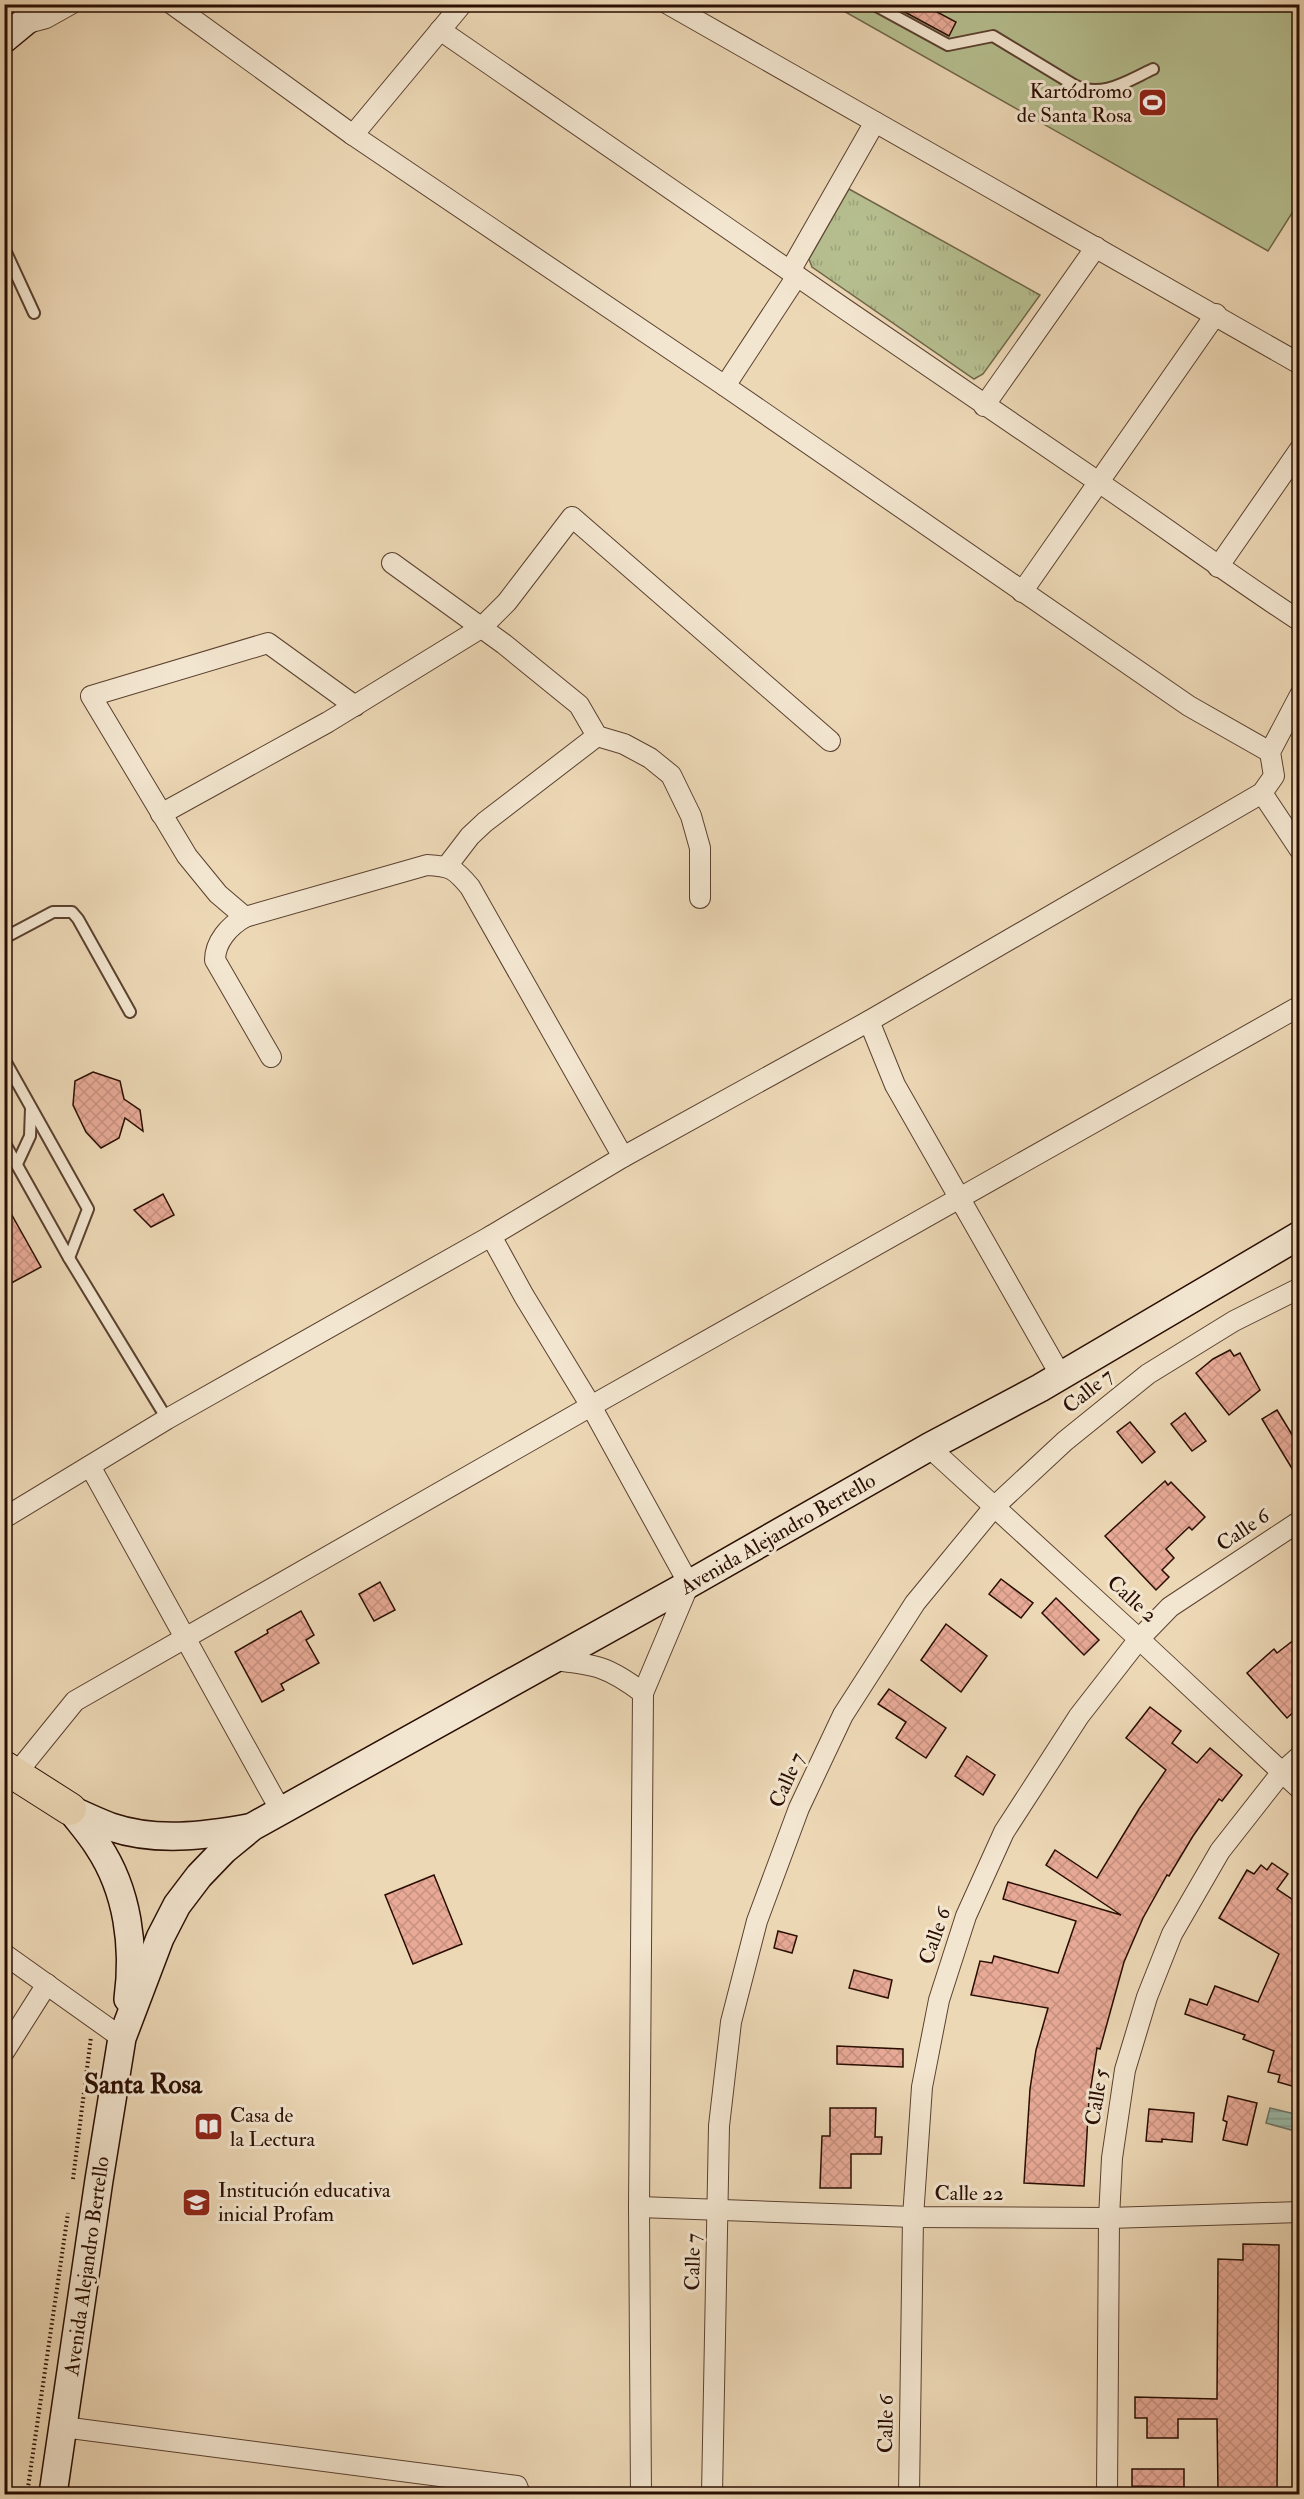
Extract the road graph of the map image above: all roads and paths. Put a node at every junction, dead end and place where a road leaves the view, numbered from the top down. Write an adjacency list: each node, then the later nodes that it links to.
1 (71, 4): 6 (street)
2 (172, 4): 11 (street)
3 (462, 4): 7 (street)
4 (668, 4): 10 (street)
5 (873, 4): 9 (lane)
6 (33, 12): 8 (main road)
7 (440, 30): 11 (street); 14 (street)
8 (4, 39)
9 (1153, 69)
10 (875, 122): 12 (street); 14 (street)
11 (353, 135): 18 (street)
12 (1096, 247): 16 (street); 19 (street)
13 (4, 248): 15 (lane)
14 (793, 273): 18 (street); 19 (street)
15 (34, 313)
16 (1216, 314): 17 (street); 21 (street)
17 (1299, 364)
18 (725, 386): 24 (street)
19 (984, 406): 21 (street)
20 (1299, 449): 23 (street)
21 (1099, 483): 23 (street); 24 (street)
22 (392, 563): 26 (street)
23 (1218, 567): 25 (street)
24 (1022, 592): 31 (street)
25 (1299, 621)
26 (481, 628): 28 (street); 29 (street); 30 (street)
27 (1299, 695): 31 (street)
28 (355, 706): 33 (street); 33 (street)
29 (597, 736): 35 (street); 36 (street)
30 (830, 741)
31 (1270, 752): 32 (street)
32 (1262, 793): 34 (street); 41 (street)
33 (161, 814): 37 (street)
34 (1299, 850)
35 (447, 866): 37 (street); 46 (street)
36 (700, 898)
37 (244, 917): 42 (street)
38 (4, 938): 40 (lane)
39 (1299, 1006): 48 (street)
40 (130, 1012)
41 (869, 1021): 46 (street); 48 (street)
42 (271, 1057)
43 (4, 1059): 44 (lane)
44 (30, 1106): 47 (lane); 51 (lane)
45 (4, 1142): 47 (lane)
46 (623, 1157): 50 (street)
47 (17, 1164): 51 (lane)
48 (961, 1199): 53 (street); 54 (street)
49 (1299, 1235): 53 (main road, Avenida Alejandro Bertello)
50 (491, 1236): 54 (street); 55 (street)
51 (69, 1258): 55 (lane)
52 (1299, 1288): 58 (street, Calle 7)
53 (1061, 1376): 56 (main road, Avenida Alejandro Bertello)
54 (591, 1406): 61 (street); 62 (street)
55 (166, 1419): 57 (street)
56 (929, 1447): 58 (street, Calle 2); 61 (main road, Avenida Alejandro Bertello)
57 (90, 1466): 59 (street); 62 (street)
58 (993, 1507): 63 (street, Calle 2); 81 (street, Calle 7)
59 (4, 1518)
60 (1299, 1521): 63 (street, Calle 6)
61 (689, 1584): 64 (main road, Avenida Alejandro Bertello); 65 (street)
62 (184, 1637): 67 (street); 71 (street)
63 (1139, 1639): 68 (street, Calle 2); 83 (street, Calle 6)
64 (553, 1660): 65 (street); 71 (main road, Avenida Alejandro Bertello)
65 (643, 1693): 80 (street)
66 (1299, 1756): 68 (street, Calle 5)
67 (10, 1771): 70 (main road, Avenida Alejandro Bertello)
68 (1282, 1773): 69 (street, Calle 2); 84 (street, Calle 5)
69 (1299, 1789)
70 (70, 1809): 72 (main road, Avenida Alejandro Bertello); 76 (main road, Avenida Alejandro Bertello)
71 (281, 1811): 72 (main road, Avenida Alejandro Bertello)
72 (252, 1827): 76 (main road, Avenida Alejandro Bertello)
73 (4, 1954): 74 (street)
74 (47, 1984): 75 (street); 77 (street)
75 (95, 2019): 76 (street); 78 (path)
76 (122, 2038): 85 (main road, Avenida Alejandro Bertello)
77 (4, 2052)
78 (73, 2180)
79 (70, 2204): 86 (path)
80 (639, 2207): 81 (street, Calle 22); 89 (street)
81 (718, 2209): 83 (street, Calle 22); 90 (street, Calle 7)
82 (1299, 2212): 84 (street, Calle 22)
83 (913, 2217): 84 (street, Calle 22); 91 (street, Calle 6)
84 (1109, 2218): 92 (street, Calle 5)
85 (63, 2427): 87 (main road, Avenida Alejandro Bertello); 88 (street)
86 (27, 2494)
87 (53, 2494)
88 (520, 2494)
89 (641, 2494)
90 (712, 2494)
91 (909, 2494)
92 (1107, 2494)

